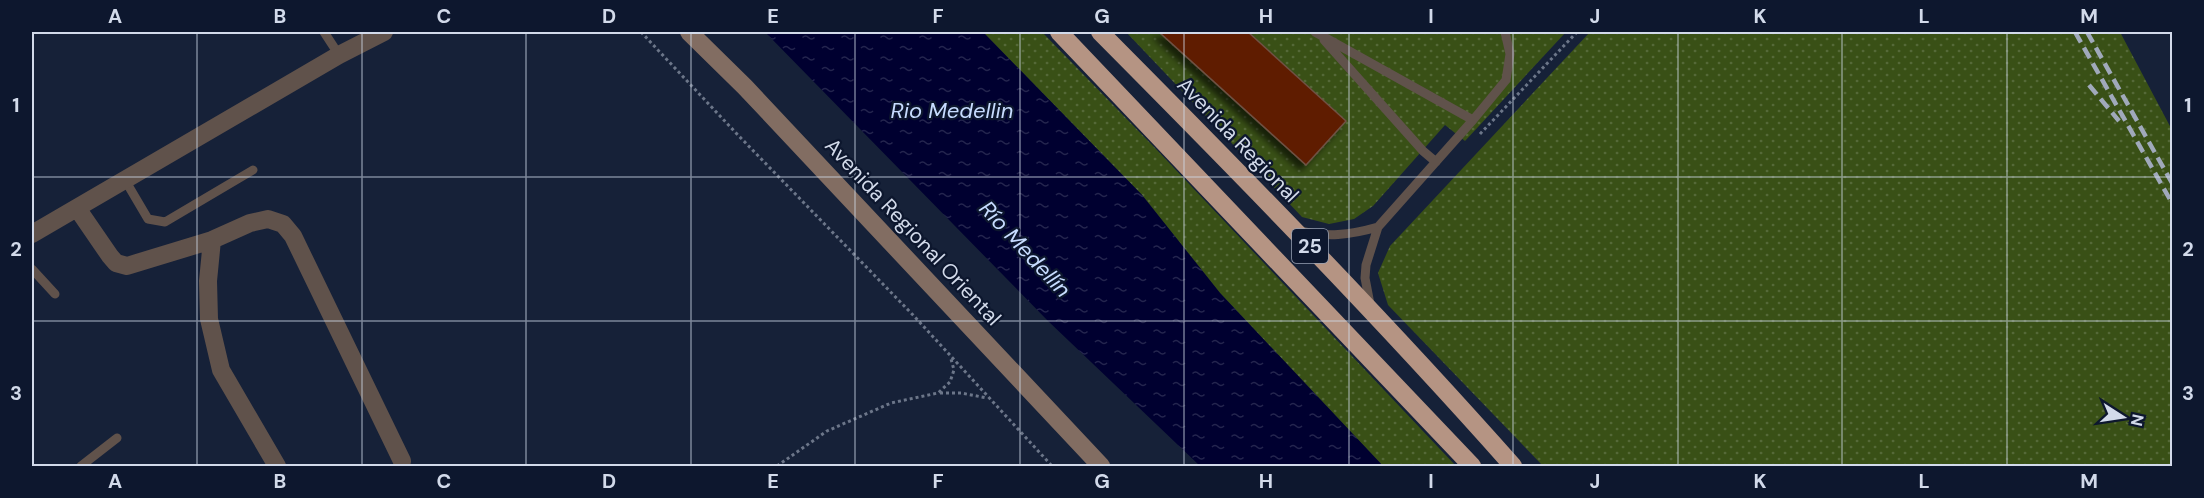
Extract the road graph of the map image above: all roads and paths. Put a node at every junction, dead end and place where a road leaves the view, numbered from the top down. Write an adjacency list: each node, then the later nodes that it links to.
1 (324, 32): 10 (lane)
2 (384, 32): 10 (street)
3 (641, 32): 24 (path)
4 (689, 32): 33 (main road, Avenida Regional Oriental)
5 (1059, 32): 34 (highway, 25)
6 (1100, 32): 18 (highway, Avenida Regional / 25)
7 (1505, 32): 11 (lane)
8 (1577, 32): 12 (path)
9 (1317, 33): 11 (lane); 13 (lane)
10 (339, 55): 15 (street)
11 (1473, 120): 13 (lane)
12 (1478, 136)
13 (1436, 162): 17 (lane)
14 (253, 170): 15 (lane)
15 (126, 180): 16 (street)
16 (77, 208): 19 (street); 20 (street)
17 (1378, 227): 18 (lane); 23 (lane)
18 (1294, 229): 23 (highway, Avenida Regional / 25)
19 (32, 234)
20 (212, 240): 28 (street); 30 (street)
21 (32, 269): 22 (lane)
22 (55, 294)
23 (1372, 311): 35 (highway, Avenida Regional / 25)
24 (951, 357): 25 (path); 26 (path)
25 (938, 393): 26 (path); 31 (path)
26 (988, 398): 32 (path)
27 (117, 438): 29 (lane)
28 (402, 461)
29 (81, 466)
30 (277, 466)
31 (777, 466)
32 (1052, 466)
33 (1101, 466)
34 (1472, 466)
35 (1513, 466)

